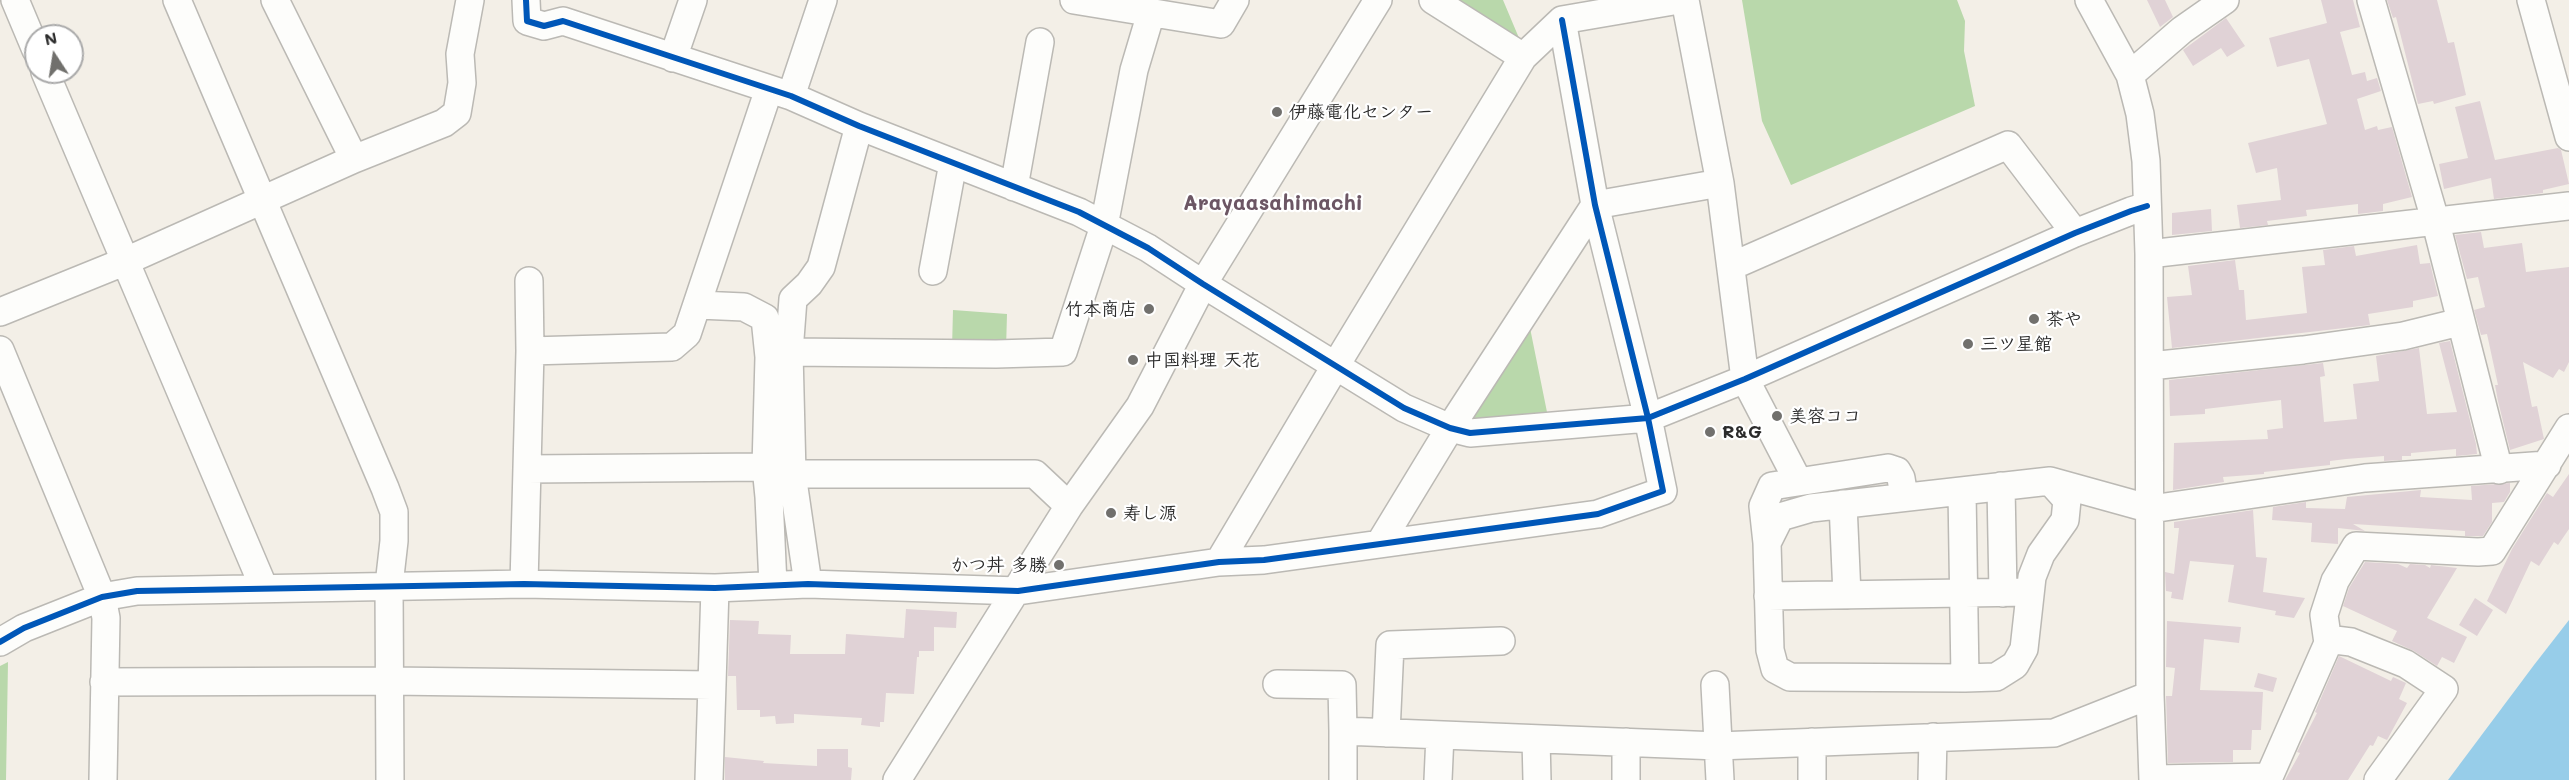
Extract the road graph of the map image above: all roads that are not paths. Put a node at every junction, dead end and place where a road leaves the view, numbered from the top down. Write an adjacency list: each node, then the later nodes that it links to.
1 (15, 0): 21 (street)
2 (177, 0): 34 (street)
3 (275, 0): 30 (street)
4 (470, 0): 30 (street)
5 (526, 0): 18 (street)
6 (693, 0): 24 (street)
7 (823, 0): 27 (street)
8 (1074, 0): 19 (street)
9 (1235, 0): 19 (street)
10 (1378, 0): 46 (street)
11 (1432, 0): 23 (street)
12 (1679, 0): 20 (street)
13 (1685, 0): 32 (street)
14 (2089, 0): 25 (street)
15 (2225, 0): 25 (street)
16 (2371, 0): 38 (street)
17 (2531, 0): 29 (street)
18 (567, 10): 24 (street)
19 (1151, 13): 39 (street)
20 (1562, 20): 23 (street); 35 (street)
21 (25, 24)
22 (1040, 42): 33 (street)
23 (1523, 57): 53 (street)
24 (673, 58): 27 (street)
25 (2130, 75): 36 (street)
26 (50, 84): 42 (street)
27 (780, 92): 28 (street); 47 (street)
28 (859, 126): 31 (street); 52 (street)
29 (2569, 137)
30 (354, 159): 34 (street)
31 (953, 163): 33 (street); 44 (street)
32 (1720, 183): 35 (street); 43 (street)
33 (1014, 187): 39 (street)
34 (263, 201): 42 (street); 76 (street)
35 (1595, 205): 56 (street); 57 (street)
36 (2147, 206): 40 (street); 41 (street)
37 (2569, 206): 38 (street)
38 (2436, 223): 41 (street); 49 (street)
39 (1104, 226): 46 (street); 52 (street)
40 (2075, 233): 43 (street); 55 (street)
41 (2149, 254): 54 (street)
42 (126, 261): 48 (street); 78 (street)
43 (1732, 266): 55 (street)
44 (933, 271)
45 (529, 281): 51 (street)
46 (1203, 284): 53 (street); 69 (street)
47 (699, 305): 51 (street); 61 (street)
48 (0, 312)
49 (2460, 322): 54 (street); 62 (street)
50 (0, 350): 86 (street)
51 (530, 351): 60 (street)
52 (789, 352): 61 (street)
53 (1336, 364): 57 (street); 73 (street)
54 (2150, 366): 70 (street)
55 (1745, 379): 56 (street); 63 (street)
56 (1648, 417): 57 (street); 71 (street)
57 (1450, 428): 71 (street)
58 (2569, 428): 59 (street)
59 (2547, 465): 62 (street); 89 (street)
60 (527, 469): 61 (street); 74 (street)
61 (779, 470): 69 (street); 75 (street); 77 (street)
62 (2499, 470): 70 (street)
63 (1798, 481): 67 (street); 72 (street)
64 (2050, 481): 65 (street); 70 (street); 82 (street)
65 (2001, 486): 66 (street); 81 (street)
66 (1962, 491): 67 (street); 83 (street)
67 (1904, 497): 68 (street)
68 (1843, 504): 72 (street); 84 (street)
69 (1069, 506): 80 (street)
70 (2151, 509): 96 (street)
71 (1380, 543): 73 (street)
72 (1767, 543): 85 (street)
73 (1220, 562): 80 (street)
74 (524, 584): 76 (street); 79 (street)
75 (808, 584): 77 (street); 80 (street)
76 (389, 585): 78 (street); 91 (street)
77 (773, 585): 79 (street)
78 (264, 588): 86 (street)
79 (715, 588): 93 (street)
80 (1028, 590): 109 (street); 110 (street)
81 (2003, 592): 82 (street); 83 (street)
82 (2030, 592): 90 (street)
83 (1964, 593): 84 (street); 90 (street)
84 (1847, 595): 85 (street)
85 (1768, 596): 90 (street)
86 (102, 597): 88 (street); 92 (street)
87 (1501, 641): 98 (street)
88 (0, 642)
89 (2328, 643): 105 (street); 119 (street)
90 (1965, 678)
91 (390, 681): 92 (street); 93 (street); 107 (street)
92 (104, 682): 106 (street)
93 (712, 684): 108 (street)
94 (1277, 684): 97 (street)
95 (1715, 684): 104 (street)
96 (2150, 695): 100 (street); 118 (street)
97 (1343, 732): 98 (street); 111 (street)
98 (1386, 733): 99 (street)
99 (1440, 735): 101 (street); 112 (street)
100 (1933, 737): 103 (street); 117 (street)
101 (1536, 739): 102 (street); 113 (street)
102 (1626, 742): 104 (street); 114 (street)
103 (1812, 742): 104 (street); 116 (street)
104 (1718, 746): 115 (street)
105 (2268, 778): 118 (street)
106 (103, 780)
107 (390, 780)
108 (708, 780)
109 (897, 780)
110 (919, 780)
111 (1342, 780)
112 (1438, 780)
113 (1537, 780)
114 (1626, 780)
115 (1720, 780)
116 (1812, 780)
117 (1932, 780)
118 (2153, 780)
119 (2378, 780)

